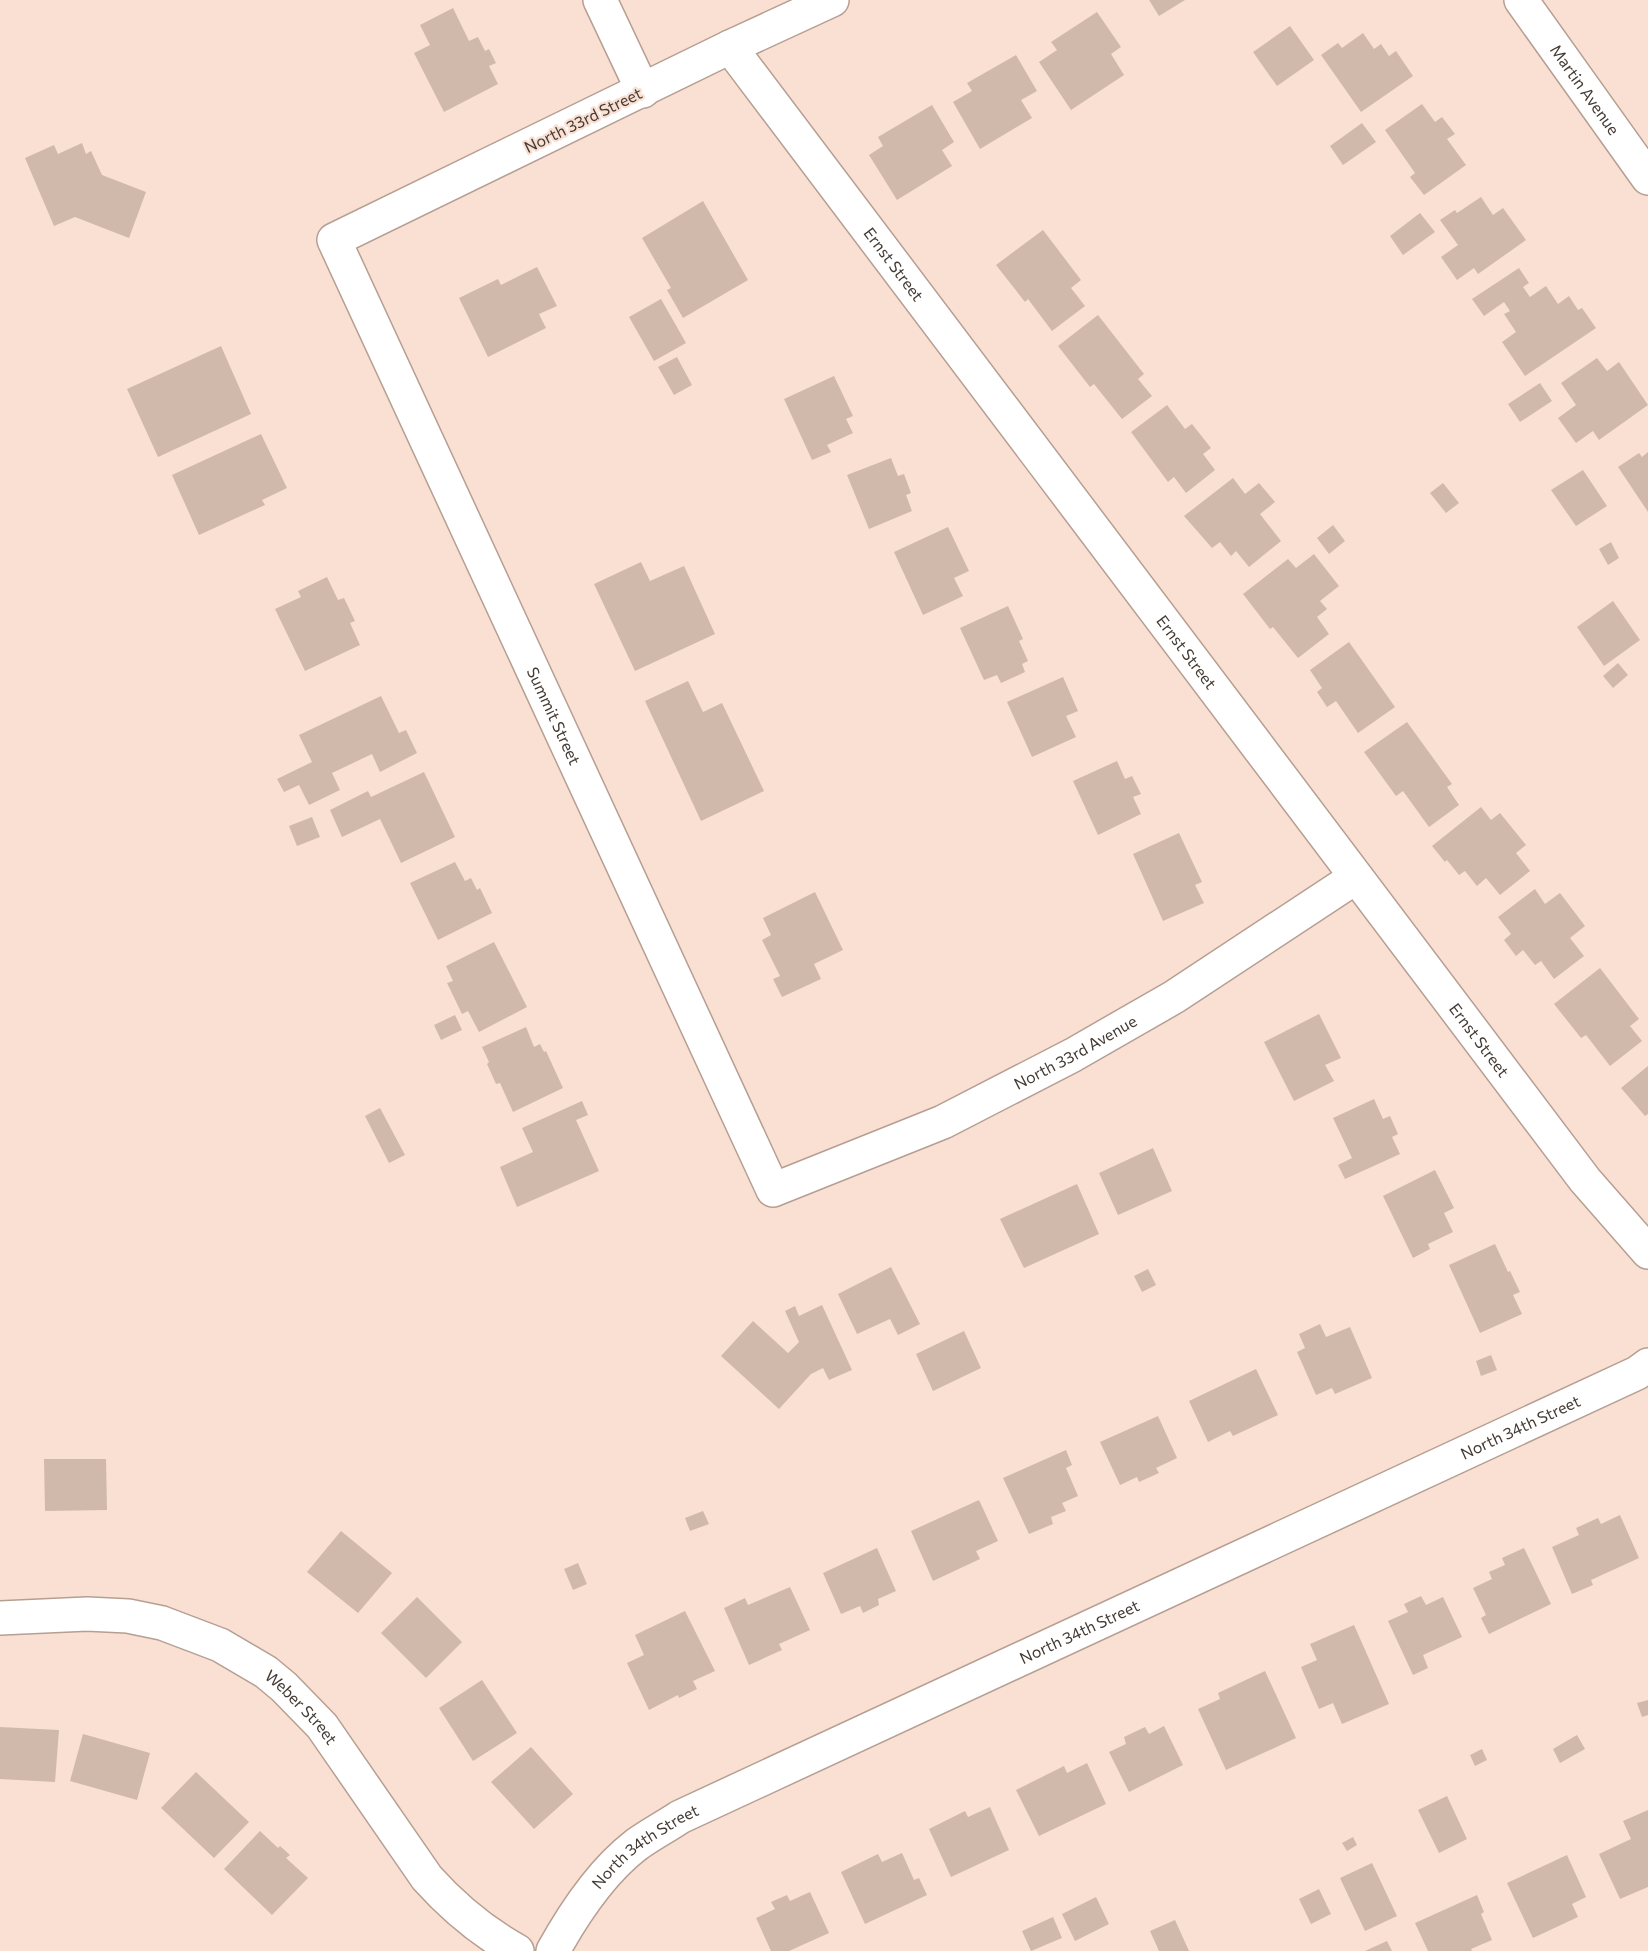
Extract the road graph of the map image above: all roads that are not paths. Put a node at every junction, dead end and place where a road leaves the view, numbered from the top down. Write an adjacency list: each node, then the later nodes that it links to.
1 (600, 0): 5 (street)
2 (832, 0): 4 (street, North 33rd Street)
3 (1521, 0): 6 (street, Martin Avenue)
4 (730, 47): 5 (street, North 33rd Street); 8 (street, Ernst Street)
5 (643, 91): 7 (street, North 33rd Street)
6 (1648, 178)
7 (334, 240): 9 (street, Summit Street)
8 (1356, 877): 9 (street, North 33rd Avenue); 10 (street, Ernst Street)
9 (773, 1190)
10 (1648, 1252)
11 (1648, 1365): 14 (street, North 34th Street)
12 (0, 1618): 13 (street, Weber Street)
13 (517, 1951)
14 (553, 1951)

